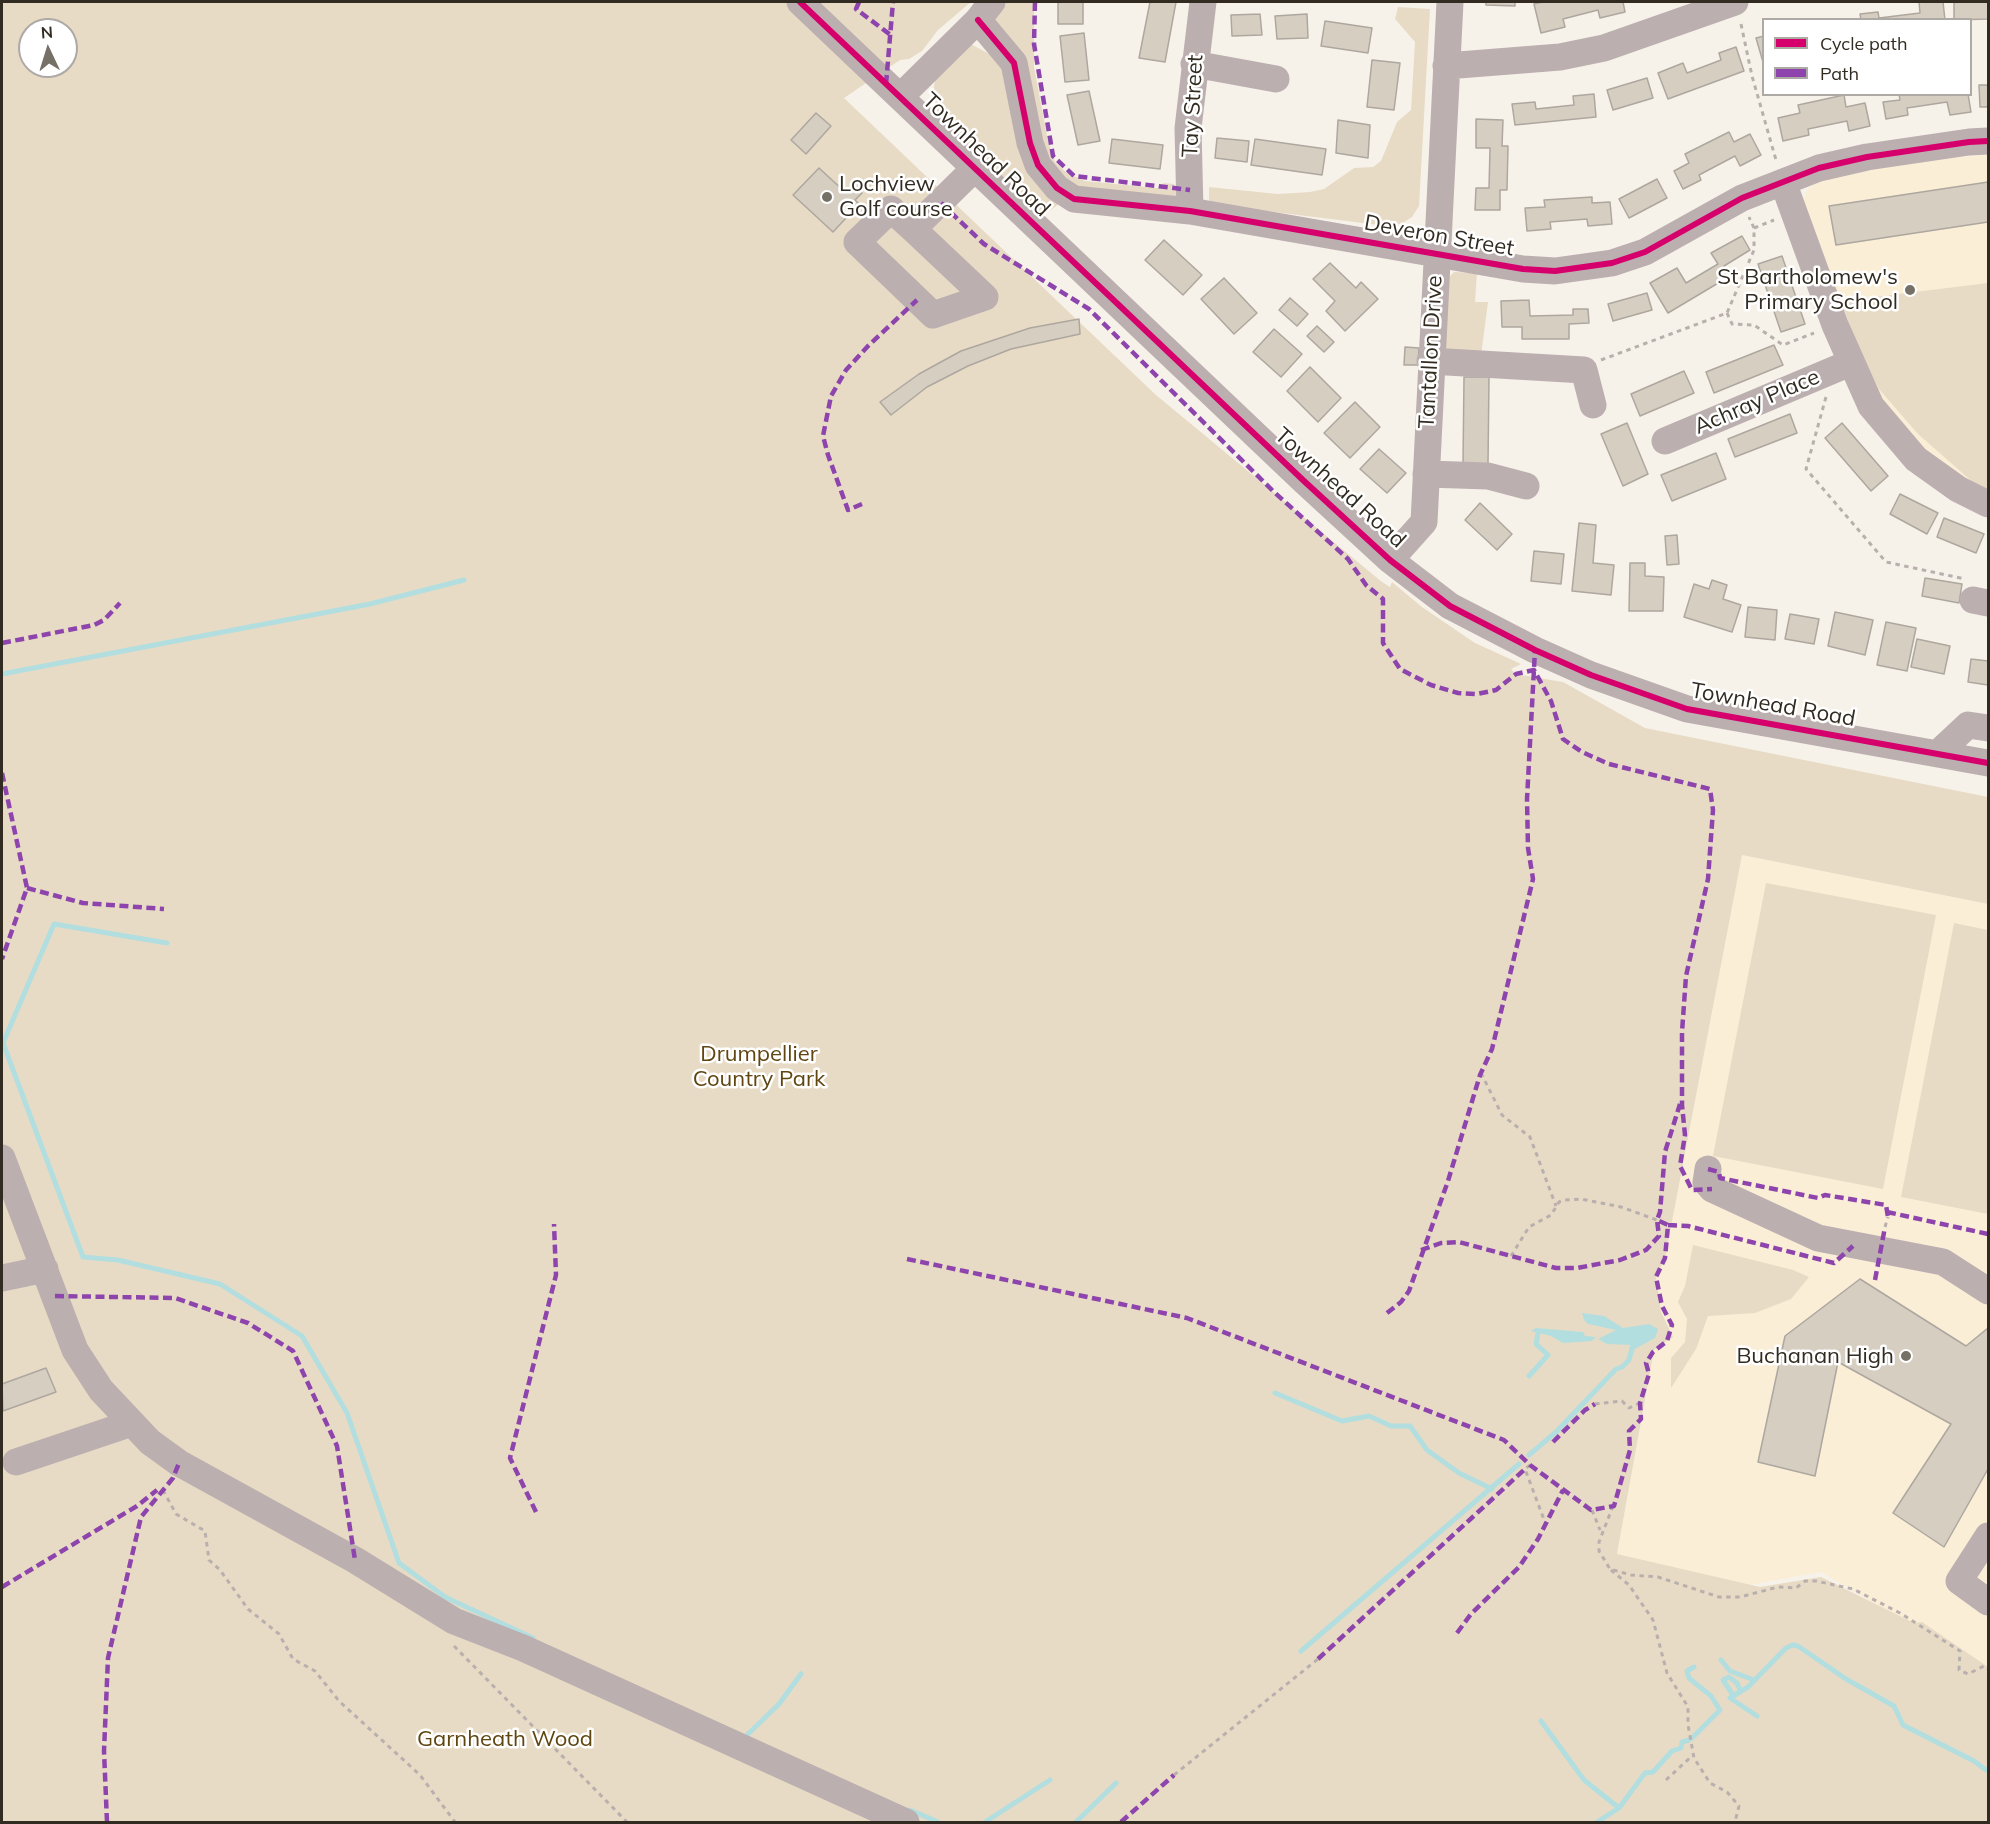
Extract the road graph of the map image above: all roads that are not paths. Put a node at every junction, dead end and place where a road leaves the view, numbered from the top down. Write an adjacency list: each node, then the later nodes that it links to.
1 (800, 2): 9 (street, Townhead Road)
2 (1203, 2): 6 (street, Tay Street)
3 (1450, 2): 7 (street, Tantallon Drive)
4 (985, 11): 9 (street); 13 (street, Deveron Street)
5 (1738, 12): 7 (street)
6 (1194, 64): 8 (street); 13 (street, Tay Street)
7 (1446, 66): 15 (street, Tantallon Drive)
8 (1276, 79)
9 (900, 97): 11 (street, Townhead Road)
10 (1989, 141): 12 (street, Deveron Street)
11 (975, 168): 14 (street); 24 (street, Townhead Road)
12 (1783, 182): 15 (street, Deveron Street); 17 (street)
13 (1190, 211): 15 (street, Deveron Street)
14 (913, 229)
15 (1436, 254): 16 (street, Tantallon Drive)
16 (1430, 361): 18 (street); 20 (street, Tantallon Drive)
17 (1842, 366): 19 (street, Achray Place); 22 (street)
18 (1593, 405)
19 (1665, 441)
20 (1426, 474): 21 (street); 23 (street, Tantallon Drive)
21 (1526, 486)
22 (1989, 504)
23 (1424, 522): 24 (street); 25 (street, Tantallon Drive)
24 (1390, 560): 25 (street, Townhead Road)
25 (1421, 584): 27 (street, Townhead Road)
26 (1989, 728): 27 (street)
27 (1938, 753): 28 (street, Townhead Road)
28 (1989, 763)
29 (2, 1158): 31 (street)
30 (1708, 1169): 33 (street)
31 (45, 1269): 32 (street); 34 (street)
32 (2, 1278)
33 (1989, 1291)
34 (132, 1423): 35 (street); 38 (street)
35 (16, 1462)
36 (1989, 1536): 37 (street)
37 (1989, 1602)
38 (906, 1822)

